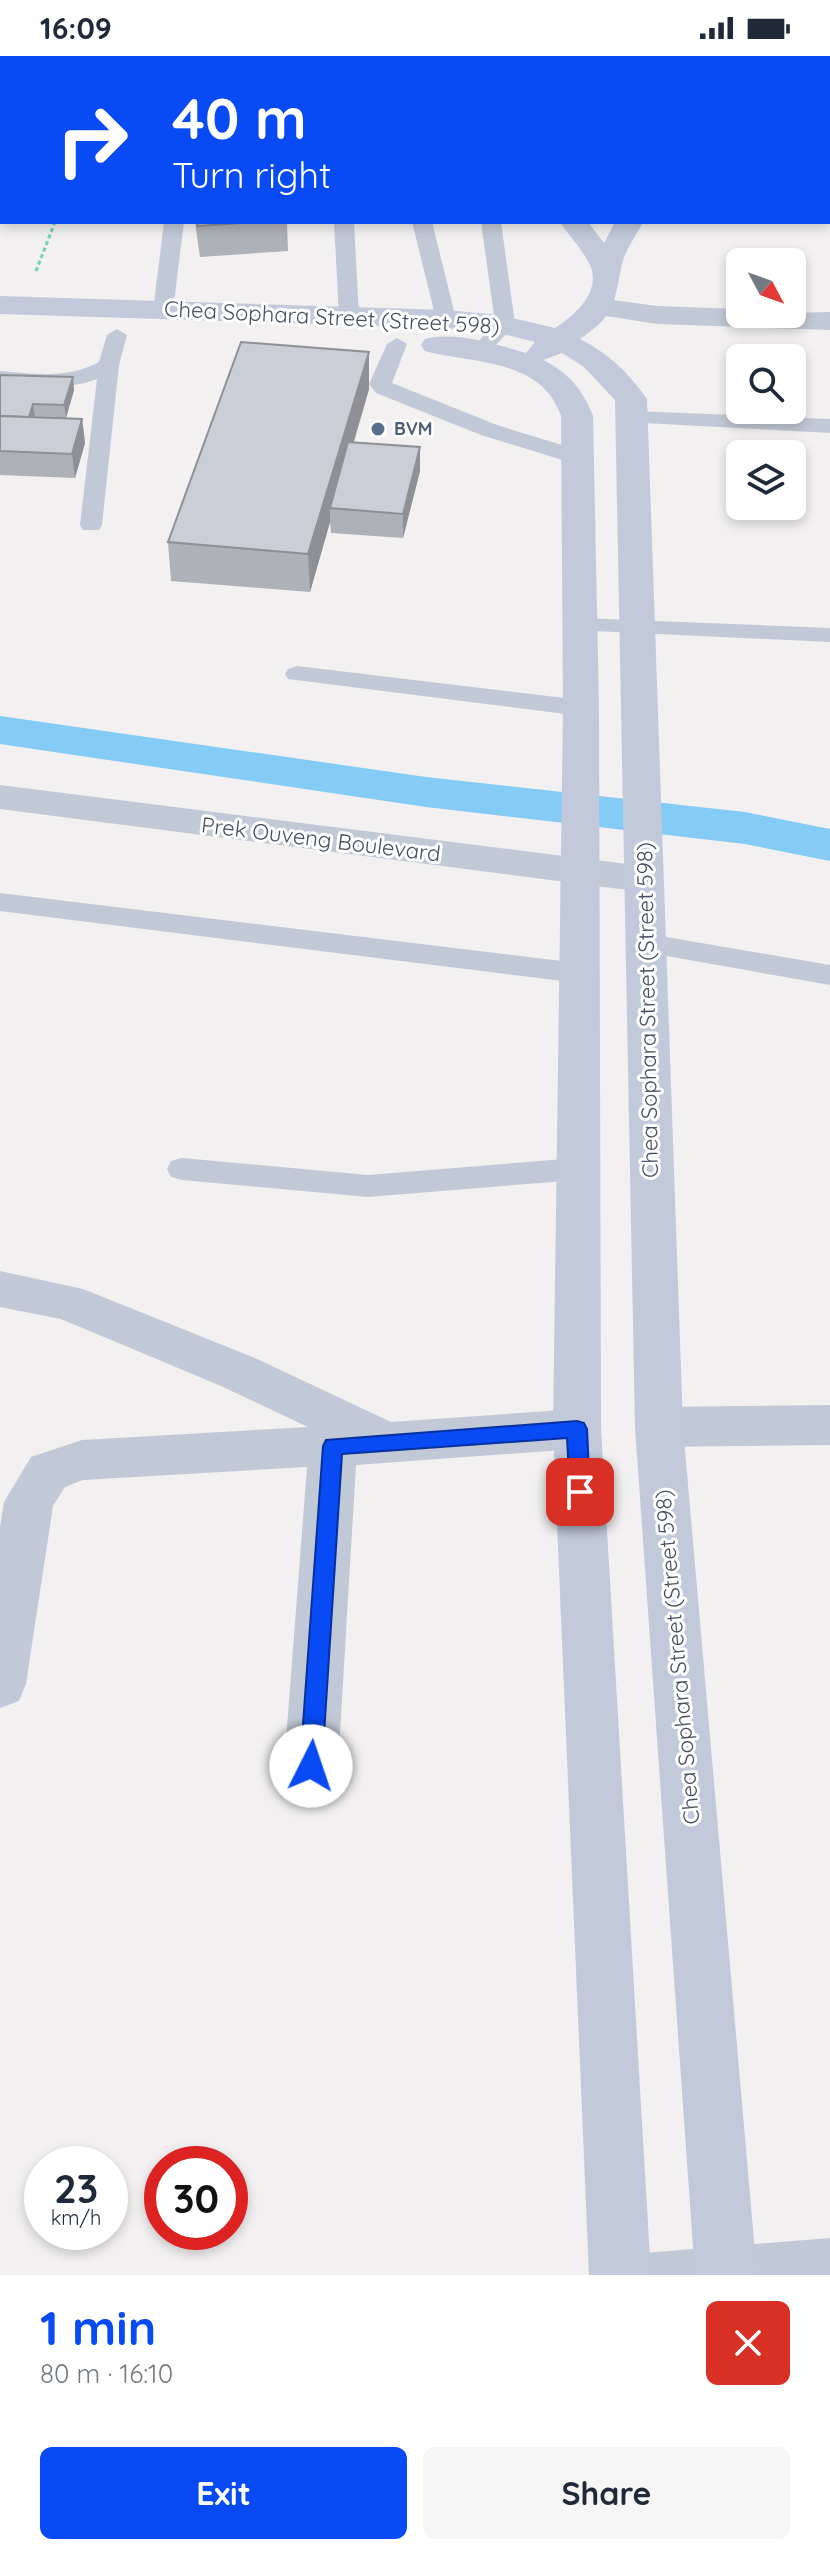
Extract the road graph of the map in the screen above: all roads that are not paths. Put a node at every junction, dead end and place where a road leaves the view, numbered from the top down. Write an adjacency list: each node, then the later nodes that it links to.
1 (174, 224): 10 (lane)
2 (344, 224): 11 (lane)
3 (422, 224): 12 (lane)
4 (491, 224): 14 (lane)
5 (575, 224): 7 (main road)
6 (628, 224): 7 (main road)
7 (606, 267): 9 (main road)
8 (11, 305): 10 (main road, Chea Sophara Street (Street 598))
9 (598, 307): 13 (street); 16 (main road)
10 (163, 310): 11 (main road, Chea Sophara Street (Street 598))
11 (349, 316): 12 (main road, Chea Sophara Street (Street 598))
12 (446, 319): 14 (main road, Chea Sophara Street (Street 598))
13 (830, 321)
14 (505, 324): 16 (main road, Chea Sophara Street (Street 598)); 19 (lane)
15 (0, 332): 18 (main road, Chea Sophara Street (Street 598))
16 (560, 340): 20 (main road); 22 (main road, Chea Sophara Street (Street 598))
17 (397, 344): 18 (main road, Chea Sophara Street (Street 598)); 19 (main road, Chea Sophara Street (Street 598)); 24 (lane)
18 (113, 350): 21 (lane); 25 (lane)
19 (481, 350): 20 (main road, Chea Sophara Street (Street 598))
20 (522, 362): 24 (main road, Chea Sophara Street (Street 598))
21 (0, 377)
22 (634, 417): 23 (lane); 27 (main road, Chea Sophara Street (Street 598))
23 (830, 426)
24 (577, 457): 26 (main road, Chea Sophara Street (Street 598))
25 (91, 525)
26 (580, 625): 27 (lane); 30 (main road, Chea Sophara Street (Street 598))
27 (638, 626): 28 (lane); 33 (main road, Chea Sophara Street (Street 598))
28 (830, 635)
29 (297, 674): 30 (lane)
30 (581, 708): 32 (main road, Chea Sophara Street (Street 598))
31 (0, 797): 32 (street, Prek Ouveng Boulevard)
32 (578, 863): 33 (street, Prek Ouveng Boulevard); 36 (main road, Chea Sophara Street (Street 598))
33 (643, 869): 35 (main road, Chea Sophara Street (Street 598))
34 (0, 902): 36 (lane)
35 (643, 943): 37 (lane); 42 (main road, Chea Sophara Street (Street 598))
36 (578, 973): 39 (main road, Chea Sophara Street (Street 598))
37 (830, 975)
38 (182, 1169): 39 (lane)
39 (577, 1169): 43 (main road, Chea Sophara Street (Street 598))
40 (0, 1289): 44 (street)
41 (830, 1425): 42 (street)
42 (659, 1427): 49 (main road, Chea Sophara Street (Street 598))
43 (577, 1429): 44 (street); 50 (main road, Chea Sophara Street (Street 598))
44 (387, 1442): 45 (street)
45 (333, 1446): 46 (street); 47 (street)
46 (0, 1684)
47 (311, 1766)
48 (830, 2259): 49 (lane)
49 (726, 2271): 51 (lane)
50 (620, 2275)
51 (631, 2275)

